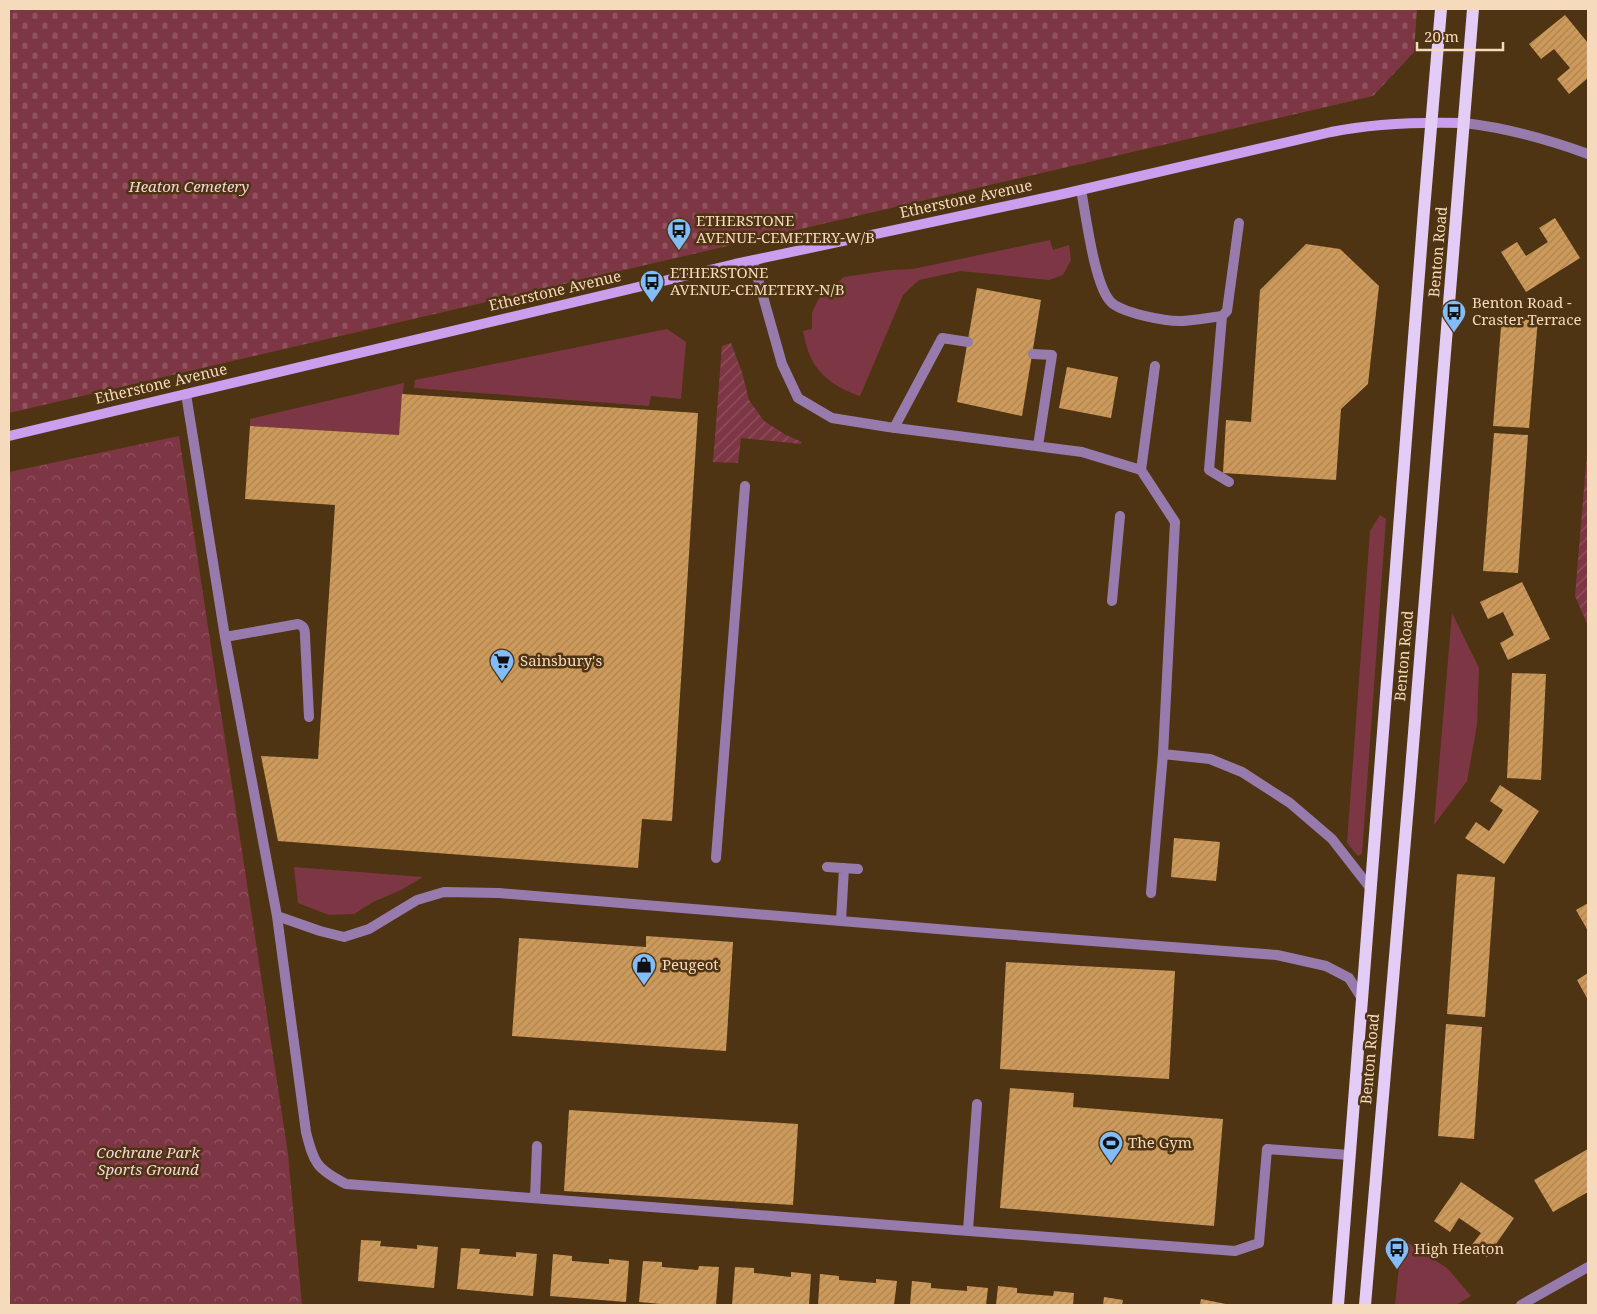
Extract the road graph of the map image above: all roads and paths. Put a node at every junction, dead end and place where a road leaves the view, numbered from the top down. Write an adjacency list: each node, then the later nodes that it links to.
1 (1441, 9): 3 (main road, Benton Road)
2 (1472, 9): 4 (main road, Benton Road)
3 (1431, 122): 4 (street, Etherstone Avenue); 6 (street, Etherstone Avenue); 29 (main road, Benton Road)
4 (1464, 123): 5 (street); 41 (main road, Benton Road)
5 (1588, 154)
6 (1081, 190): 8 (street, Etherstone Avenue); 9 (street)
7 (1238, 223): 9 (street)
8 (753, 261): 13 (street, Etherstone Avenue); 14 (street)
9 (1222, 316): 18 (street)
10 (968, 342): 14 (street)
11 (1032, 354): 16 (street)
12 (1155, 366): 17 (street)
13 (186, 394): 15 (street, Etherstone Avenue); 22 (street)
14 (894, 428): 16 (street)
15 (9, 436)
16 (1038, 446): 17 (street)
17 (1141, 470): 24 (street)
18 (1229, 482)
19 (745, 486): 25 (street)
20 (1120, 516): 21 (street)
21 (1112, 601)
22 (225, 637): 23 (street); 31 (street)
23 (309, 717)
24 (1163, 754): 29 (street); 30 (street)
25 (716, 858)
26 (827, 867): 27 (street)
27 (844, 868): 28 (street); 32 (street)
28 (858, 869)
29 (1371, 889): 33 (main road, Benton Road)
30 (1151, 893)
31 (277, 916): 32 (street); 37 (street)
32 (841, 921): 33 (street)
33 (1363, 1000): 36 (main road, Benton Road)
34 (977, 1104): 38 (street)
35 (537, 1146): 37 (street)
36 (1349, 1155): 38 (street); 40 (main road, Benton Road)
37 (535, 1198): 38 (street)
38 (968, 1230)
39 (1588, 1267): 42 (street)
40 (1338, 1305)
41 (1365, 1305)
42 (1521, 1305)

